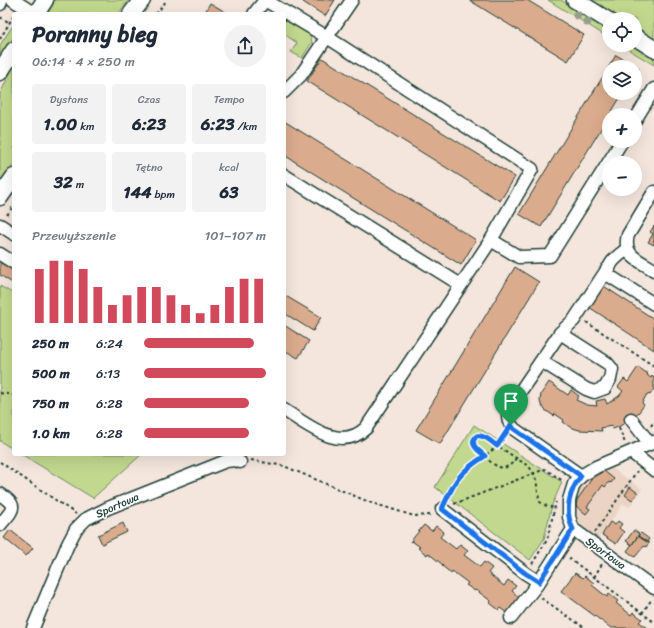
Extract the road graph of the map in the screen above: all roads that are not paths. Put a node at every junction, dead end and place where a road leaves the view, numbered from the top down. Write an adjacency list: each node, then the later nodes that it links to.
1 (1, 0): 8 (street)
2 (13, 0): 9 (street)
3 (45, 0): 10 (main road)
4 (142, 0): 11 (main road)
5 (265, 0): 12 (street); 13 (street)
6 (352, 0): 16 (street)
7 (576, 0): 15 (main road)
8 (0, 4)
9 (33, 12)
10 (37, 12)
11 (133, 12)
12 (256, 12)
13 (285, 12)
14 (286, 13): 16 (street)
15 (602, 17)
16 (327, 37): 21 (street); 31 (street)
17 (642, 41): 18 (main road)
18 (654, 49)
19 (12, 53): 20 (main road)
20 (0, 72)
21 (286, 88)
22 (654, 89): 23 (street)
23 (642, 109)
24 (618, 148): 31 (street)
25 (286, 176): 37 (street)
26 (12, 180): 28 (main road)
27 (654, 192): 32 (street)
28 (0, 196)
29 (0, 225): 30 (street)
30 (12, 233)
31 (491, 240): 37 (street)
32 (627, 249): 35 (street); 36 (street)
33 (0, 254): 34 (street)
34 (12, 262)
35 (608, 268): 38 (street); 39 (street)
36 (654, 270)
37 (461, 285): 41 (street)
38 (654, 304)
39 (560, 333): 40 (street); 40 (street)
40 (541, 362): 47 (street)
41 (286, 411)
42 (631, 419): 43 (street)
43 (652, 443): 44 (street)
44 (631, 452): 46 (street); 47 (street)
45 (240, 462): 55 (street, Sportowa)
46 (654, 470)
47 (576, 473): 51 (street)
48 (0, 494): 50 (street)
49 (442, 509): 52 (street)
50 (0, 525)
51 (573, 529): 52 (street); 53 (street, Sportowa)
52 (539, 582): 54 (street)
53 (654, 588)
54 (510, 618)
55 (33, 628)

